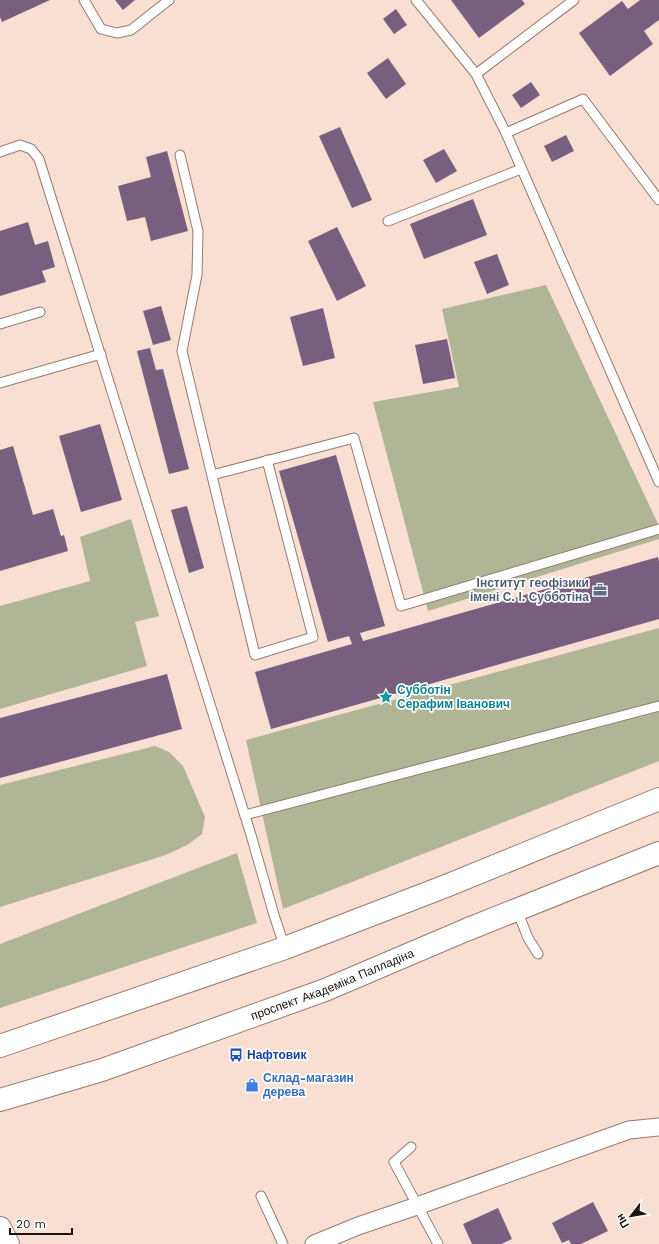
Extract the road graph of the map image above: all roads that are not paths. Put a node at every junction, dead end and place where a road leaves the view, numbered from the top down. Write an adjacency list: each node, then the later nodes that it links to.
1 (84, 0): 2 (lane)
2 (169, 0)
3 (416, 0): 5 (lane)
4 (571, 1): 5 (lane)
5 (476, 74): 6 (lane)
6 (506, 133): 9 (lane); 10 (lane)
7 (0, 152): 14 (lane)
8 (180, 155): 17 (lane)
9 (521, 169): 11 (lane); 18 (lane)
10 (659, 200)
11 (388, 221)
12 (40, 312): 13 (lane)
13 (0, 324)
14 (101, 354): 15 (lane); 22 (lane)
15 (0, 383)
16 (267, 460): 17 (lane); 17 (lane); 19 (lane)
17 (212, 475)
18 (659, 482)
19 (659, 529)
20 (659, 706): 22 (lane)
21 (659, 799): 25 (main road)
22 (245, 815): 25 (lane)
23 (659, 853): 24 (main road, проспект Академіка Палладіна)
24 (517, 910): 26 (lane); 28 (main road, проспект Академіка Палладіна)
25 (285, 948): 27 (main road)
26 (538, 954)
27 (0, 1046)
28 (0, 1100)
29 (659, 1127): 32 (street)
30 (411, 1147): 32 (lane)
31 (261, 1196): 35 (lane)
32 (417, 1206): 36 (street); 37 (lane)
33 (0, 1228): 34 (main road)
34 (8, 1244)
35 (283, 1244)
36 (314, 1244)
37 (438, 1244)

